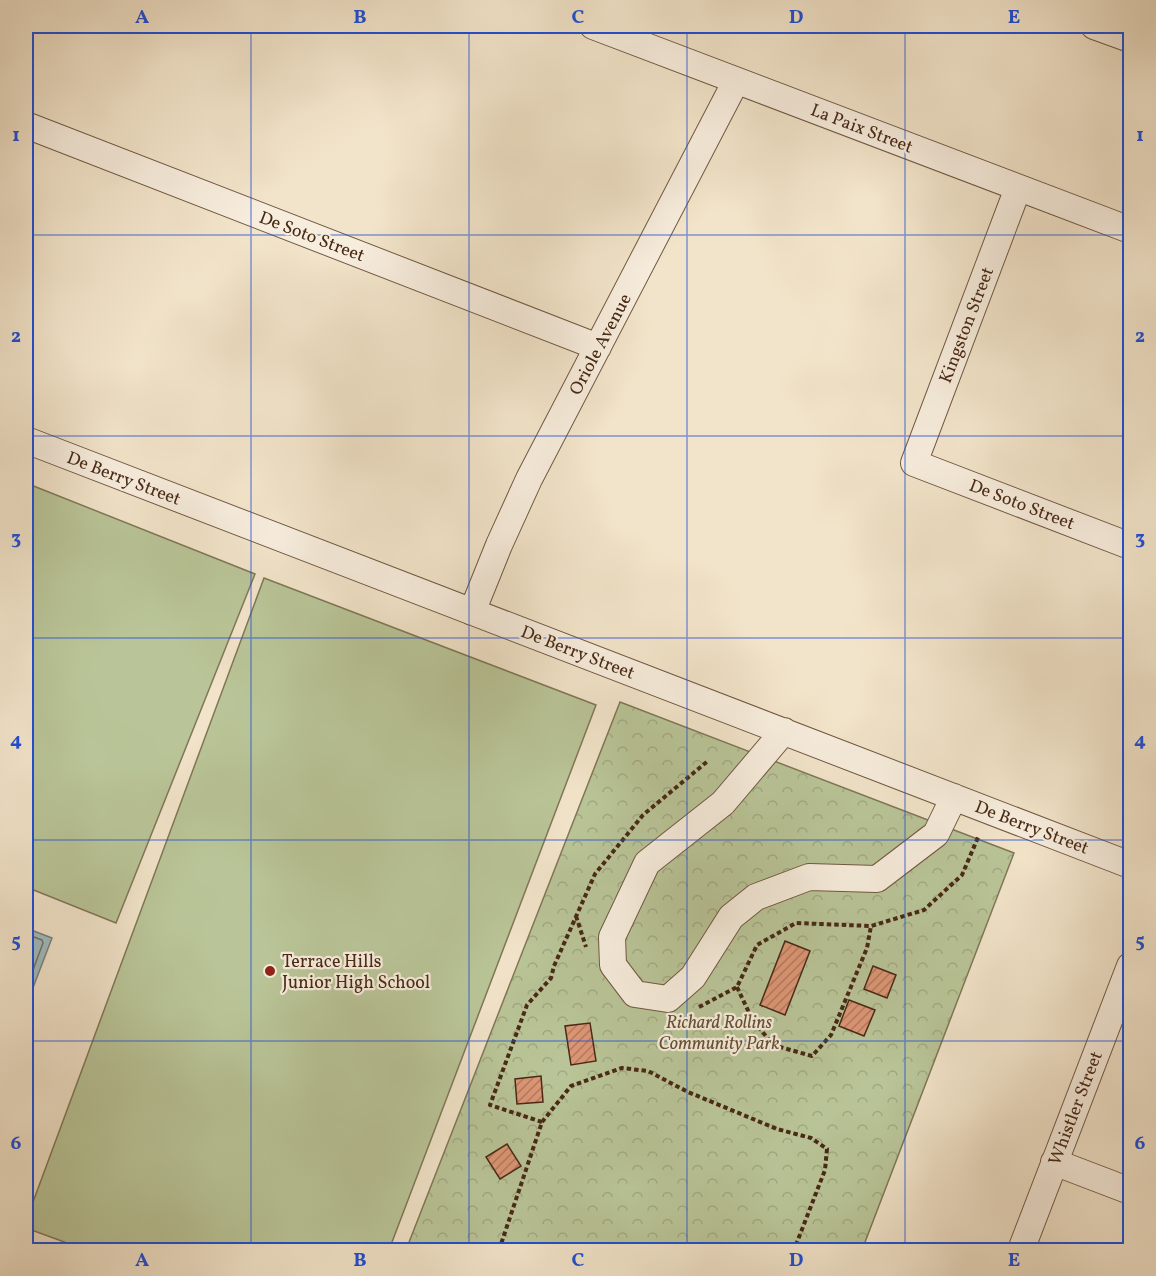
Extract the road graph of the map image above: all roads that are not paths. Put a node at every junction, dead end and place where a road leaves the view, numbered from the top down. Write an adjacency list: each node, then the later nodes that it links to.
1 (593, 26): 4 (street, La Paix Street)
2 (1094, 26): 3 (street)
3 (1131, 39)
4 (736, 81): 6 (street, La Paix Street); 8 (street, Oriole Avenue)
5 (26, 125): 8 (street, De Soto Street)
6 (1018, 188): 7 (street, La Paix Street); 10 (street, Kingston Street)
7 (1131, 230)
8 (598, 347): 12 (street, Oriole Avenue)
9 (26, 440): 12 (street, De Berry Street)
10 (914, 463): 11 (street, De Soto Street)
11 (1131, 546)
12 (472, 612): 13 (street, De Berry Street)
13 (784, 731): 14 (street, De Berry Street); 14 (street)
14 (954, 797): 15 (street, De Berry Street)
15 (1131, 865)
16 (1131, 966): 17 (street, Whistler Street)
17 (1054, 1162): 18 (street); 19 (street, Whistler Street)
18 (1131, 1191)
19 (1021, 1251)

